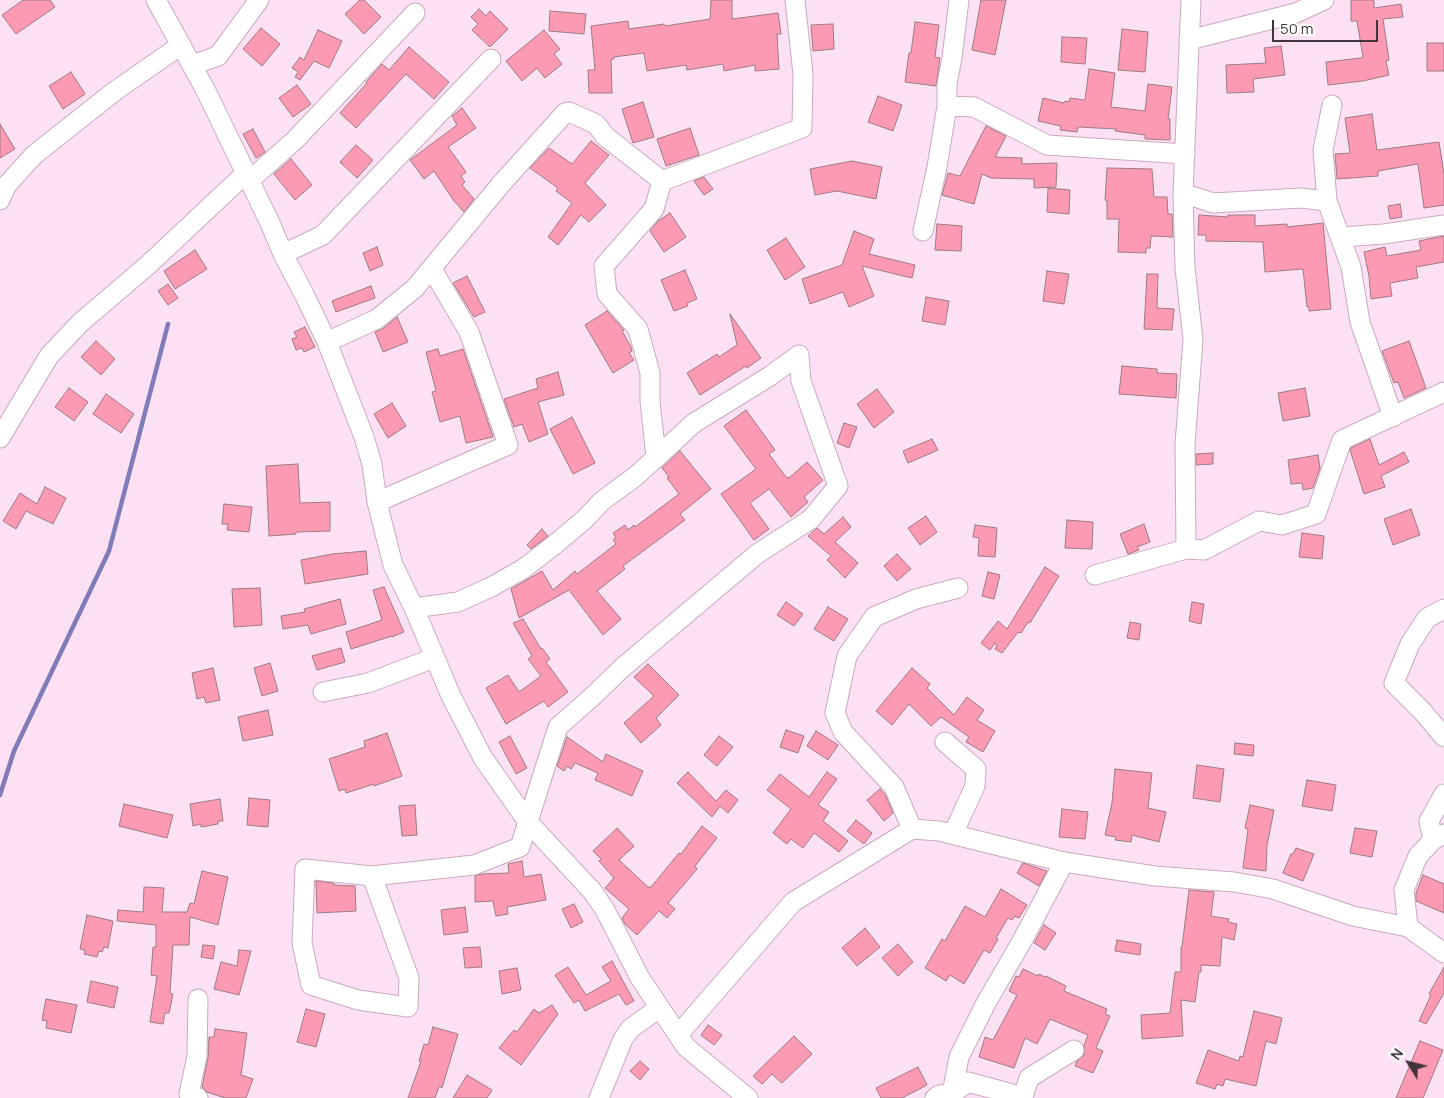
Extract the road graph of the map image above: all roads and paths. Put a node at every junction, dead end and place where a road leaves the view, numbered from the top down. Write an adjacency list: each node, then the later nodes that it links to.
1 (156, 0): 9 (street)
2 (259, 0): 11 (street)
3 (795, 0): 16 (street)
4 (959, 0): 13 (street)
5 (1191, 0): 8 (street)
6 (1324, 0): 8 (street)
7 (415, 13): 15 (street)
8 (1189, 40): 14 (street)
9 (181, 45): 11 (street); 18 (street)
10 (491, 59): 23 (street)
11 (192, 65): 15 (street)
12 (1332, 105): 19 (street)
13 (947, 106): 14 (street); 21 (street)
14 (1185, 154): 17 (street)
15 (248, 176): 23 (street); 28 (street)
16 (662, 181): 24 (street); 29 (street)
17 (1184, 193): 19 (street); 31 (street)
18 (0, 200)
19 (1327, 201): 22 (street)
20 (1444, 225): 22 (street)
21 (923, 231)
22 (1340, 237): 27 (street)
23 (283, 254): 25 (street)
24 (432, 269): 25 (street); 30 (street)
25 (327, 342): 30 (street)
26 (1444, 392): 27 (street)
27 (1393, 418): 31 (street)
28 (0, 438)
29 (656, 458): 34 (street); 41 (street)
30 (377, 502): 34 (street)
31 (1186, 550): 32 (street)
32 (1095, 575)
33 (958, 588): 42 (street)
34 (414, 608): 36 (street)
35 (1444, 608): 38 (street)
36 (434, 658): 37 (street); 41 (street)
37 (323, 692)
38 (1444, 737)
39 (945, 742): 43 (street)
40 (1444, 794): 44 (street)
41 (528, 822): 46 (street); 50 (street)
42 (912, 829): 43 (street); 51 (street)
43 (954, 834): 45 (street)
44 (1439, 838): 47 (street)
45 (1064, 862): 47 (street); 53 (street)
46 (372, 876): 46 (street)
47 (1408, 927): 48 (street)
48 (1444, 953)
49 (198, 999): 54 (street)
50 (660, 1008): 51 (street); 55 (street)
51 (678, 1035): 56 (street)
52 (1074, 1050): 53 (street)
53 (944, 1096)
54 (198, 1098)
55 (599, 1098)
56 (748, 1098)

